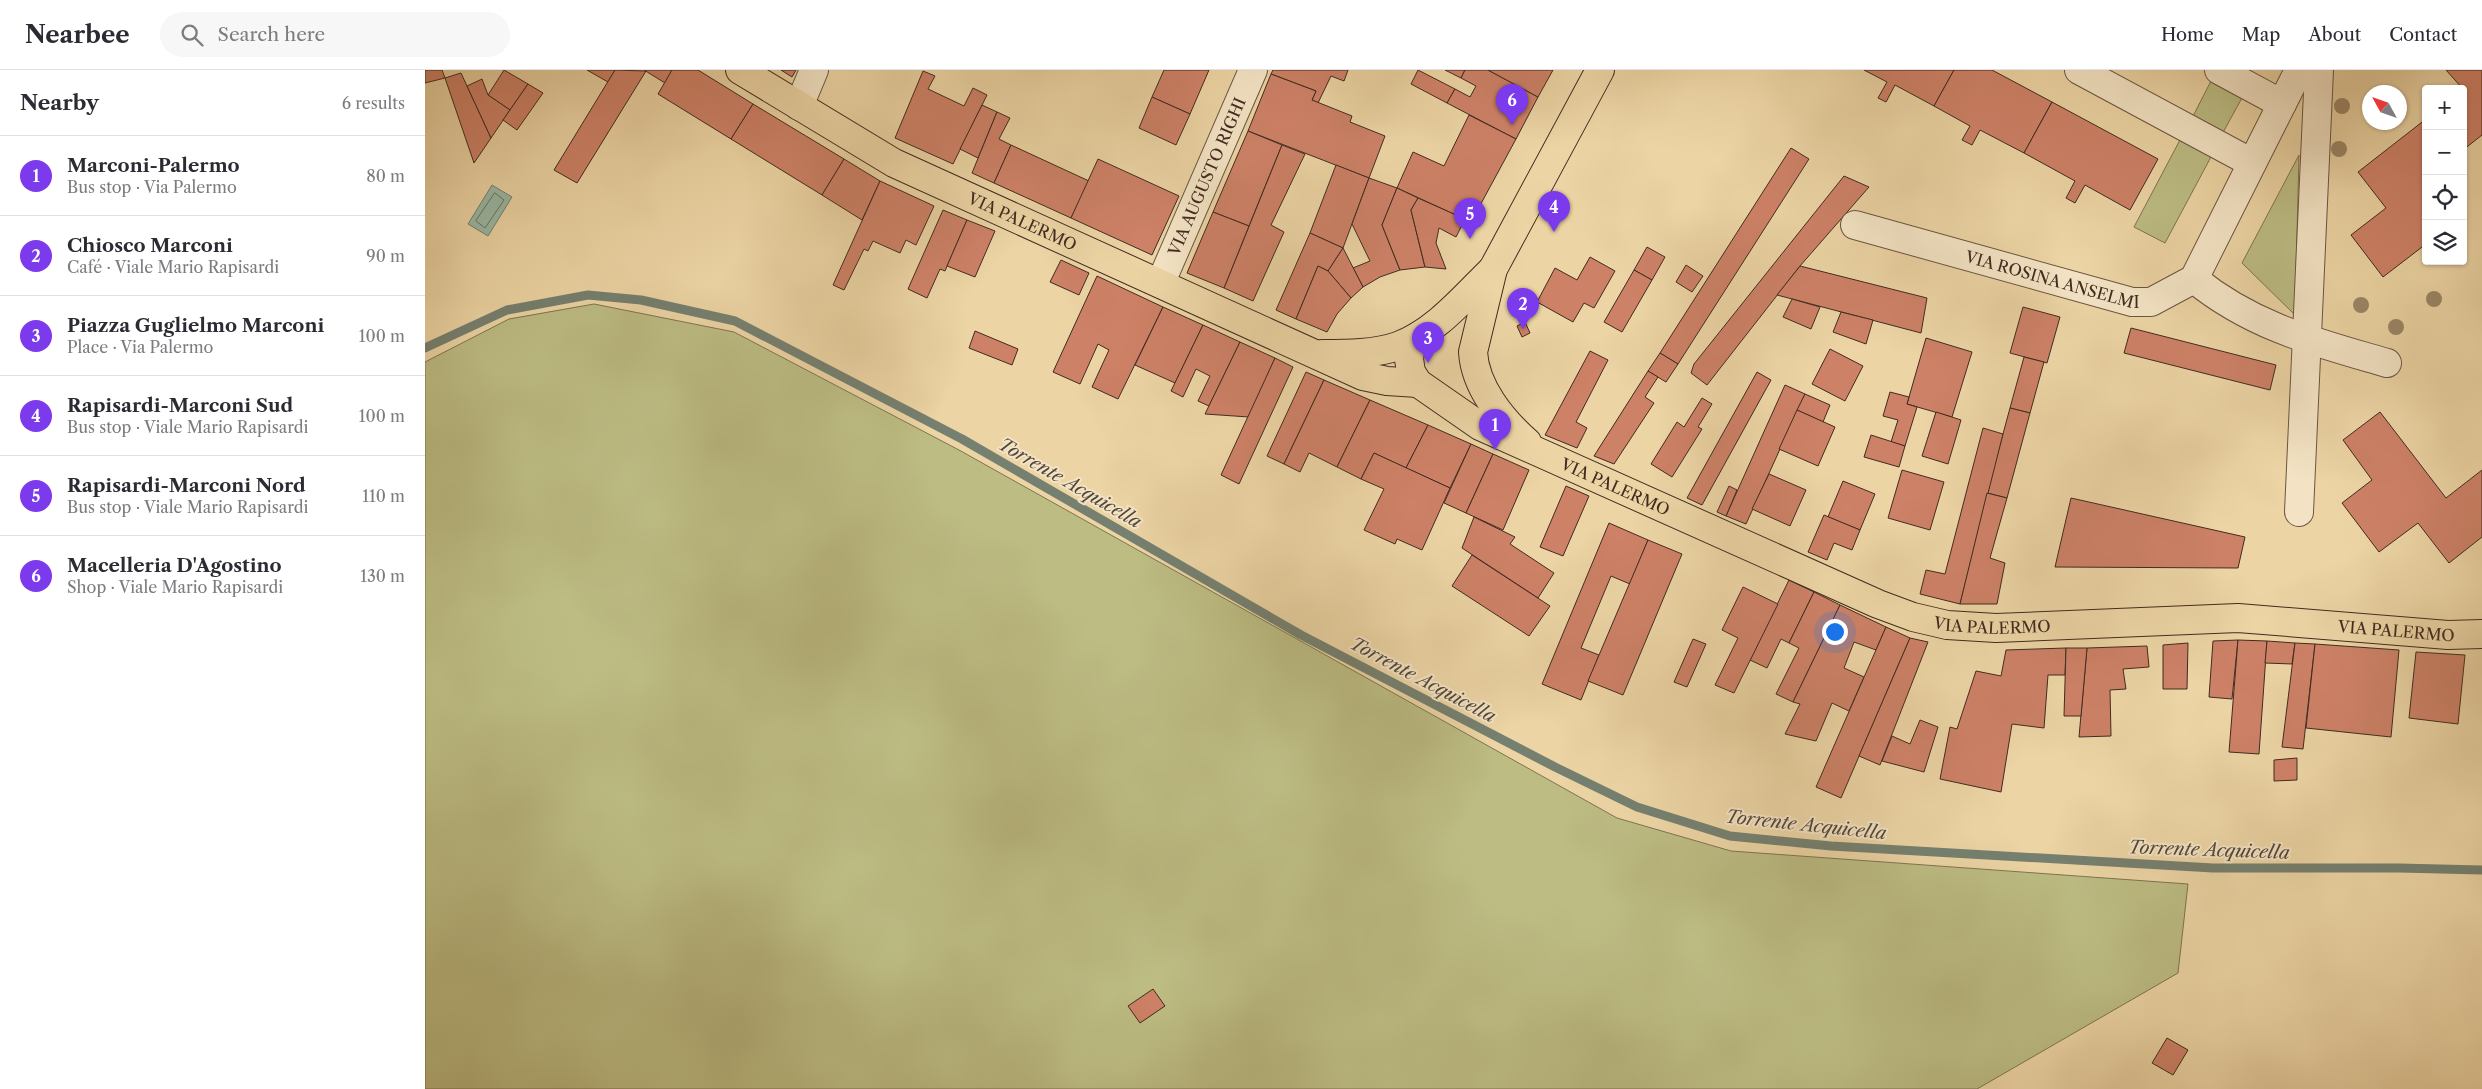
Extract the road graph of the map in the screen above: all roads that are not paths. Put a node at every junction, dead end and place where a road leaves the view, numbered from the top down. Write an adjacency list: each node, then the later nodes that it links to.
1 (741, 70): 10 (main road, VIA PALERMO)
2 (814, 70): 10 (street)
3 (1253, 70): 15 (street, VIA AUGUSTO RIGHI)
4 (1600, 70): 13 (main road)
5 (2079, 70): 11 (street)
6 (2219, 70): 9 (street)
7 (2299, 70): 9 (street)
8 (2319, 70): 17 (street)
9 (2282, 104): 11 (street)
10 (799, 106): 15 (main road, VIA PALERMO)
11 (2252, 162): 14 (street)
12 (1855, 225): 14 (street, VIA ROSINA ANSELMI)
13 (1493, 269): 16 (main road); 19 (main road)
14 (2194, 279): 17 (street)
15 (1161, 282): 18 (main road, VIA PALERMO)
16 (1423, 333): 18 (main road); 19 (main road); 21 (main road)
17 (2307, 339): 20 (street); 23 (street)
18 (1316, 354): 21 (main road, VIA PALERMO)
19 (1473, 358): 21 (main road); 22 (main road)
20 (2387, 363)
21 (1423, 386): 22 (main road, VIA PALERMO)
22 (1538, 451): 24 (main road, VIA PALERMO)
23 (2299, 512)
24 (2482, 634)

